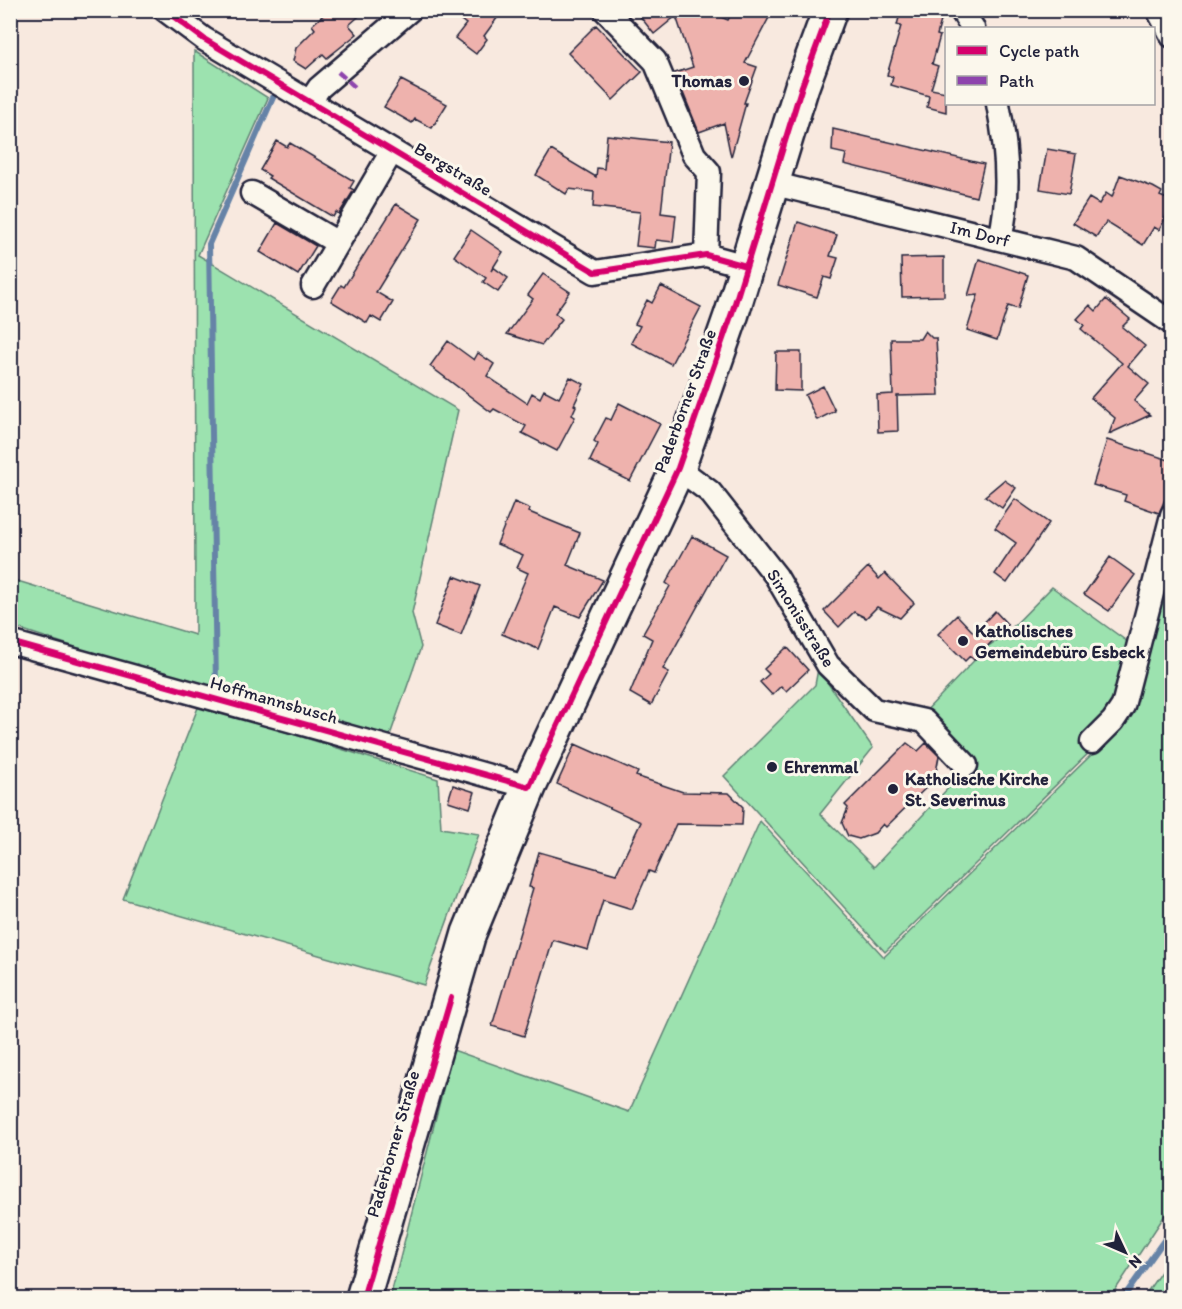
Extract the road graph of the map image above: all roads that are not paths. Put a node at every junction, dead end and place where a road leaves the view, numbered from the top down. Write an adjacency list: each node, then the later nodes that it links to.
1 (165, 10): 9 (street, Bergstraße)
2 (410, 10): 9 (street)
3 (605, 10): 16 (street)
4 (830, 10): 12 (main road, Paderborner Straße)
5 (961, 10): 7 (street)
6 (1158, 10): 8 (street)
7 (972, 27)
8 (1172, 36)
9 (311, 100): 11 (street, Bergstraße)
10 (998, 105): 14 (street)
11 (392, 151): 15 (street, Bergstraße); 16 (street, Bergstraße)
12 (771, 183): 14 (street, Im Dorf); 17 (main road, Paderborner Straße)
13 (252, 193): 15 (street)
14 (1000, 239): 19 (street, Im Dorf)
15 (338, 243): 18 (street, Bergstraße)
16 (706, 255): 17 (street, Bergstraße)
17 (746, 266): 20 (main road, Paderborner Straße)
18 (313, 286)
19 (1172, 323)
20 (678, 468): 24 (street, Simonisstraße); 25 (main road, Paderborner Straße)
21 (1172, 515): 23 (street)
22 (10, 642): 25 (street, Hoffmannsbusch)
23 (1092, 741)
24 (966, 765)
25 (529, 787): 26 (main road, Paderborner Straße)
26 (363, 1299)

